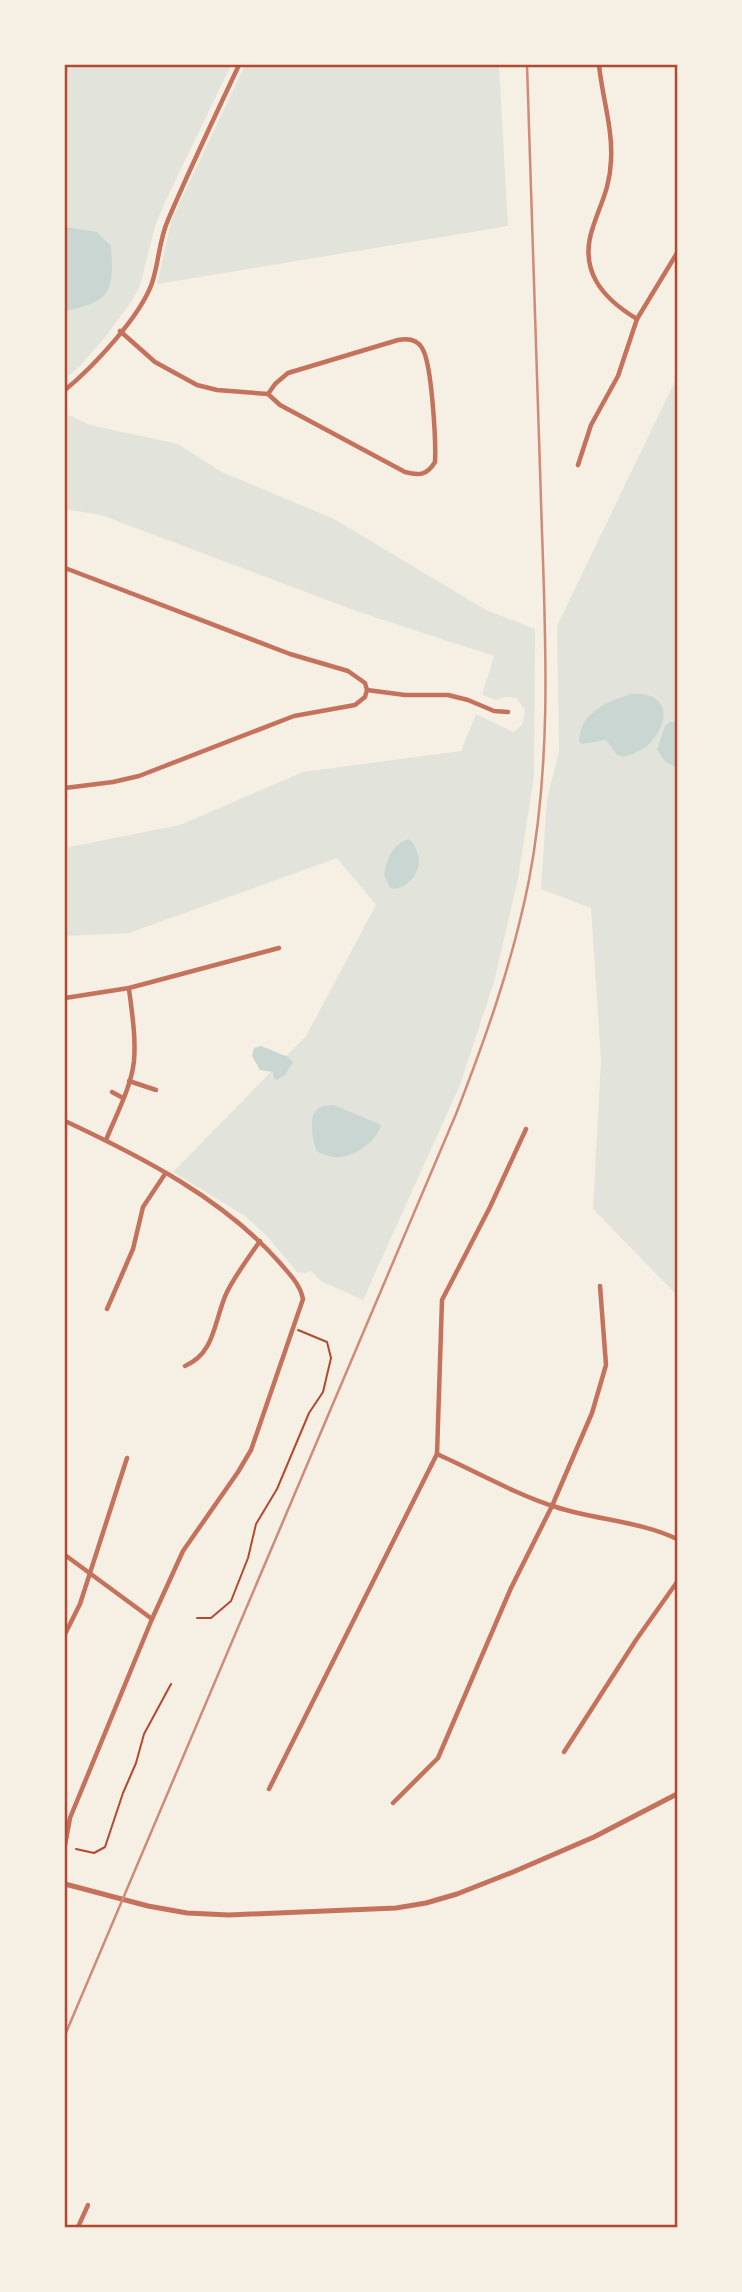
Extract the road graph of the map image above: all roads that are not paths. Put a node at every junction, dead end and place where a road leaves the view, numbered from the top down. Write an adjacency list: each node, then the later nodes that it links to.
1 (239, 65): 5 (street)
2 (599, 65): 4 (street)
3 (677, 253): 4 (street)
4 (637, 319): 8 (street)
5 (120, 331): 6 (street); 7 (street)
6 (65, 390)
7 (268, 394): 7 (street)
8 (578, 464)
9 (65, 568): 10 (street)
10 (367, 690): 11 (street); 12 (street)
11 (508, 712)
12 (65, 788)
13 (279, 948): 14 (street)
14 (129, 989): 15 (street); 16 (street)
15 (65, 999)
16 (129, 1082): 17 (street); 19 (street)
17 (156, 1090)
18 (112, 1092): 19 (street)
19 (123, 1098): 22 (street)
20 (65, 1121): 22 (street)
21 (526, 1129): 28 (street)
22 (106, 1140): 23 (street)
23 (165, 1174): 24 (street); 26 (street)
24 (260, 1241): 27 (street); 35 (street)
25 (600, 1286): 30 (street)
26 (107, 1309)
27 (185, 1366)
28 (437, 1454): 30 (street); 38 (street)
29 (127, 1458): 33 (street)
30 (552, 1506): 31 (street); 40 (street)
31 (677, 1539)
32 (65, 1555): 33 (street)
33 (90, 1573): 35 (street); 36 (street)
34 (677, 1582): 37 (street)
35 (152, 1619): 41 (street)
36 (65, 1634)
37 (565, 1752)
38 (270, 1789)
39 (677, 1794): 42 (street)
40 (393, 1803)
41 (65, 1845)
42 (65, 1884)
43 (88, 2206): 44 (street)
44 (78, 2227)

